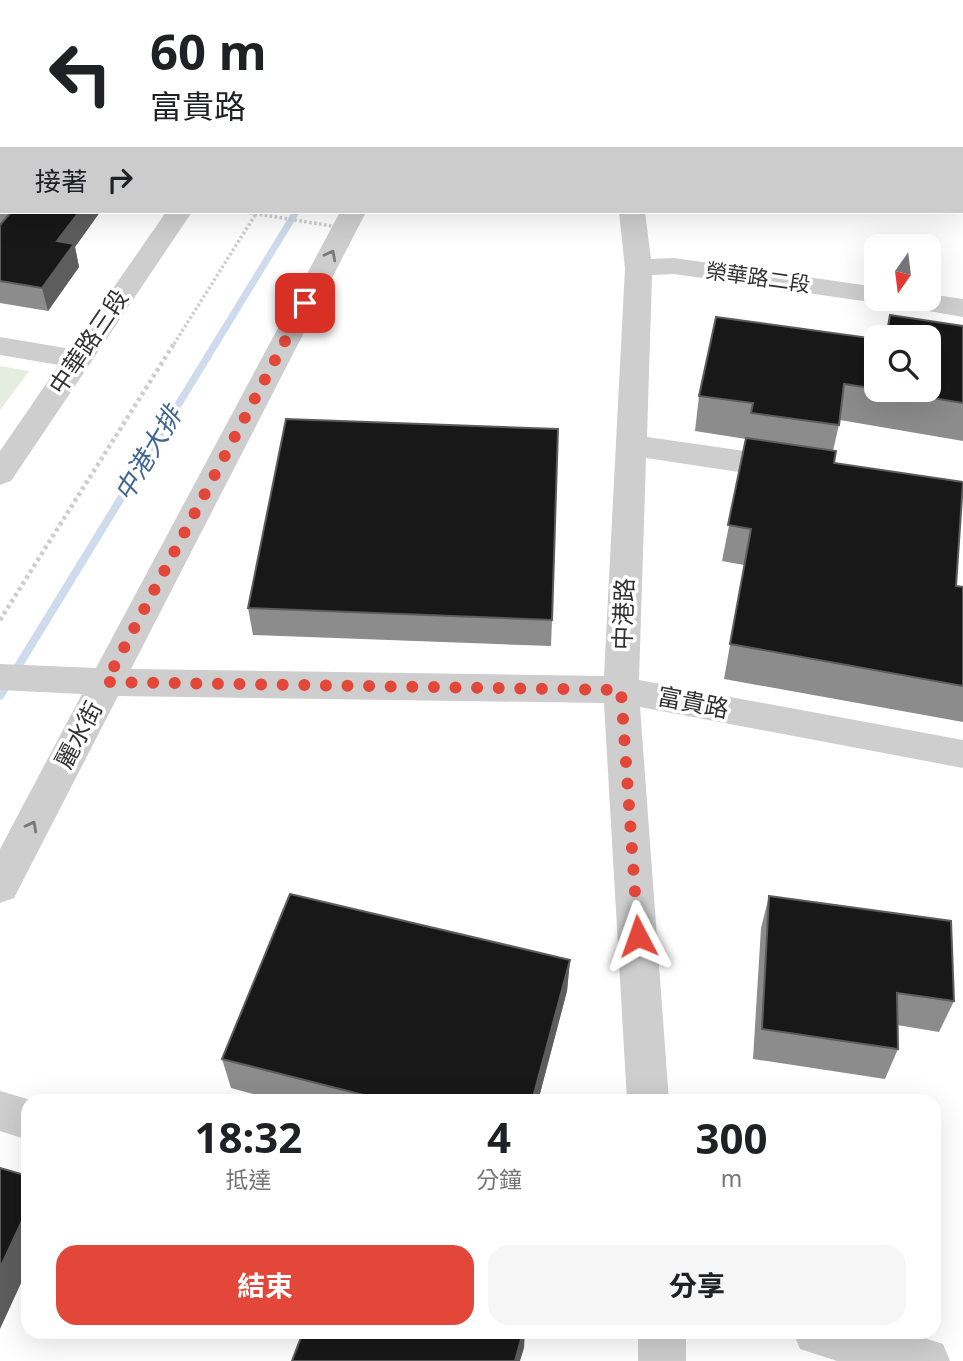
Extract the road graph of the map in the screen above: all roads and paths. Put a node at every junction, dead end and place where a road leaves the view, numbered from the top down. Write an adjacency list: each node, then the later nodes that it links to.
1 (178, 214): 11 (street, 中華路三段)
2 (256, 214): 15 (path)
3 (271, 214): 5 (path, bridge)
4 (632, 214): 6 (street, 中港路)
5 (349, 220): 17 (street, 麗水街, one-way to 5)
6 (639, 268): 7 (street, 榮華路二段); 12 (street, 中港路)
7 (864, 293)
8 (942, 305): 9 (street)
9 (963, 308)
10 (0, 346): 11 (street)
11 (77, 359): 14 (street, 中華路三段)
12 (631, 445): 13 (street); 18 (street, 中港路)
13 (811, 471)
14 (0, 474)
15 (0, 620)
16 (0, 677): 17 (street, 富貴路)
17 (106, 682): 18 (street, 富貴路); 20 (street, 麗水街, one-way to 17)
18 (621, 690): 19 (street, 富貴路); 21 (street, 中港路)
19 (963, 754)
20 (0, 886)
21 (648, 1094)
22 (0, 1111): 23 (street)
23 (21, 1117)
24 (662, 1339): 26 (street)
25 (843, 1339): 27 (street)
26 (662, 1361)
27 (926, 1361)

